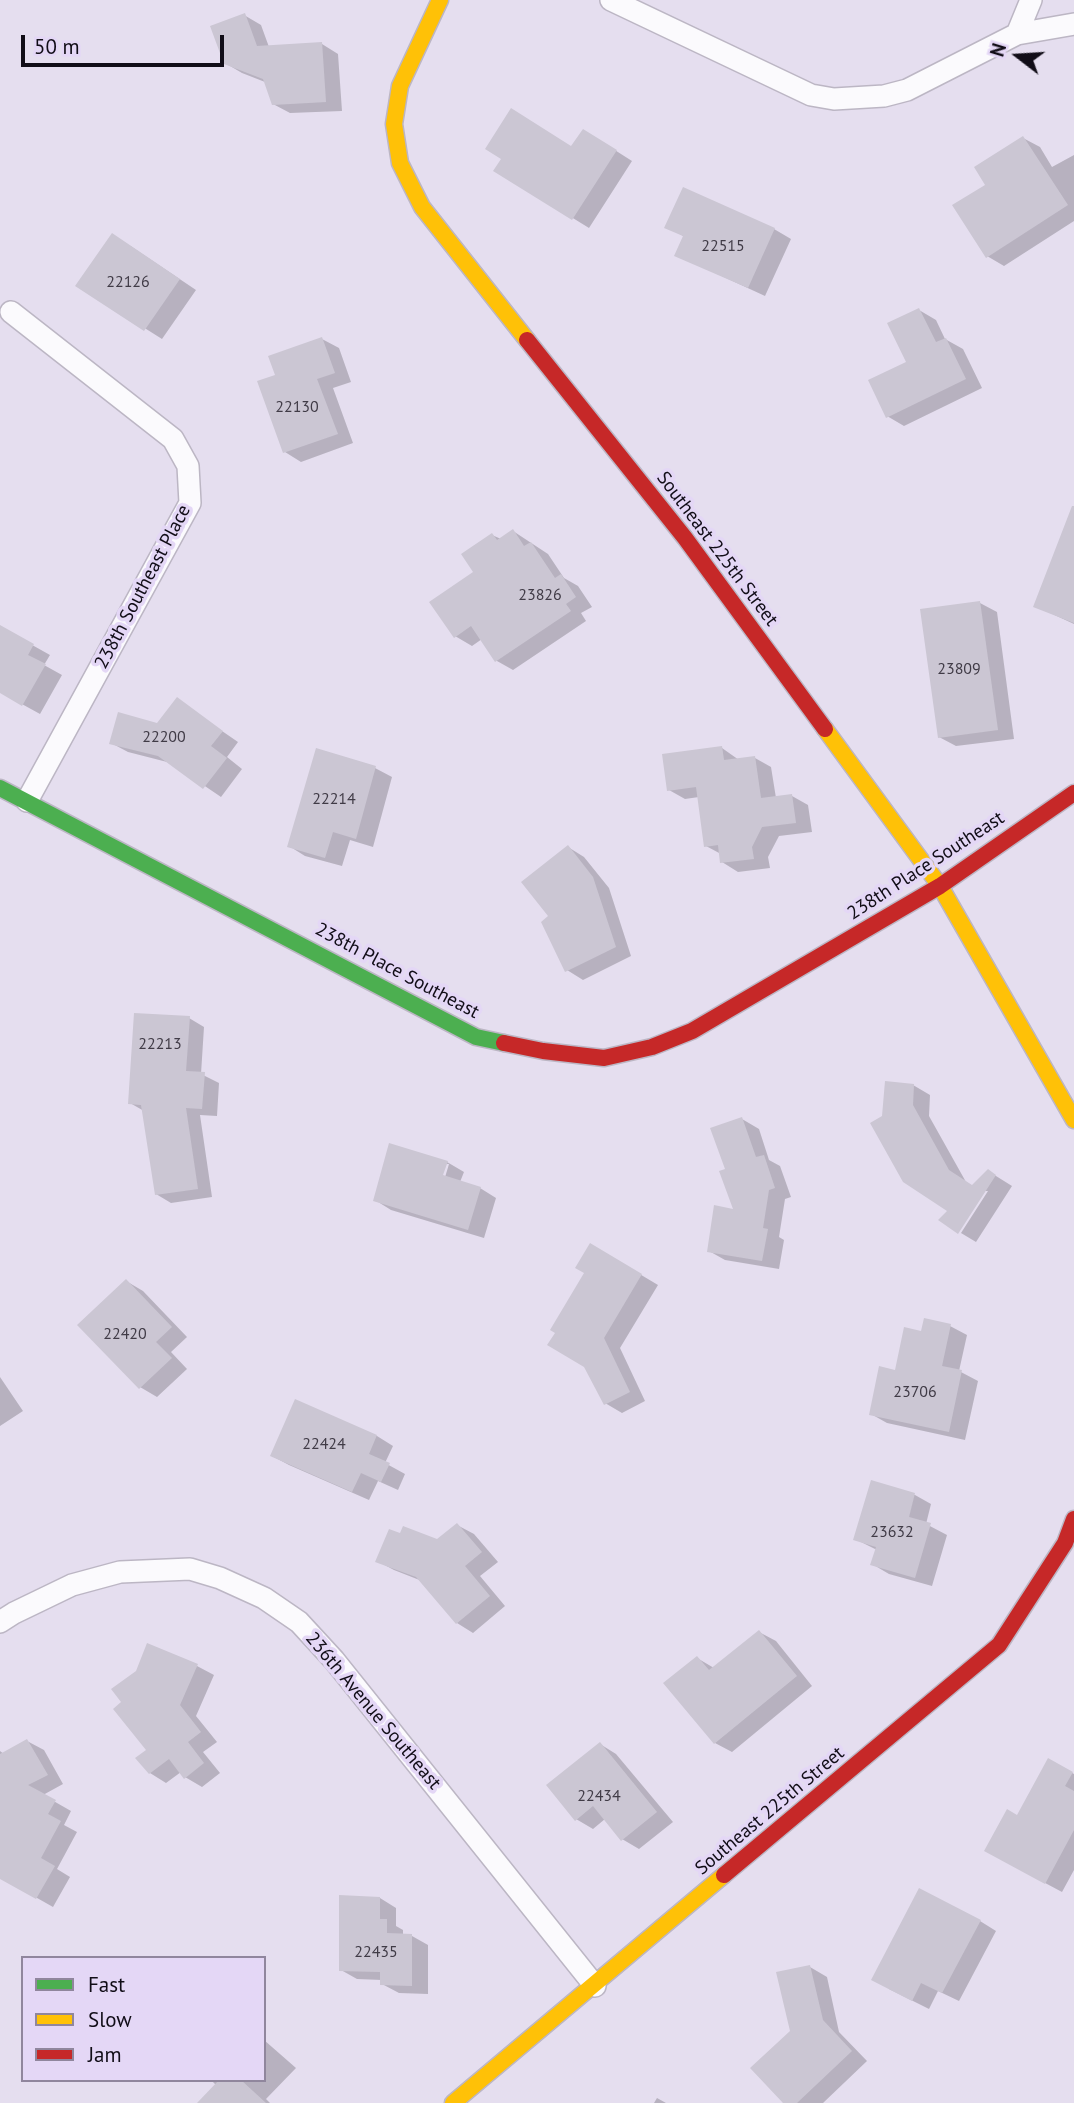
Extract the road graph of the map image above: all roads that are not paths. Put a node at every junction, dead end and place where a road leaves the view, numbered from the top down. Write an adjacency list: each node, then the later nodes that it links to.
1 (440, 0): 10 (street, Southeast 225th Street)
2 (611, 0): 5 (street)
3 (1031, 0): 5 (street)
4 (1074, 24): 5 (street)
5 (1017, 34)
6 (10, 312): 9 (street, 238th Southeast Place)
7 (0, 788): 9 (street, 238th Place Southeast)
8 (1074, 793): 10 (street, 238th Place Southeast)
9 (27, 801): 10 (street, 238th Place Southeast)
10 (940, 886): 11 (street, Southeast 225th Street)
11 (1074, 1120)
12 (1074, 1519): 14 (street, Southeast 225th Street)
13 (0, 1622): 14 (street, 236th Avenue Southeast)
14 (595, 1986): 15 (street, Southeast 225th Street)
15 (453, 2103)

